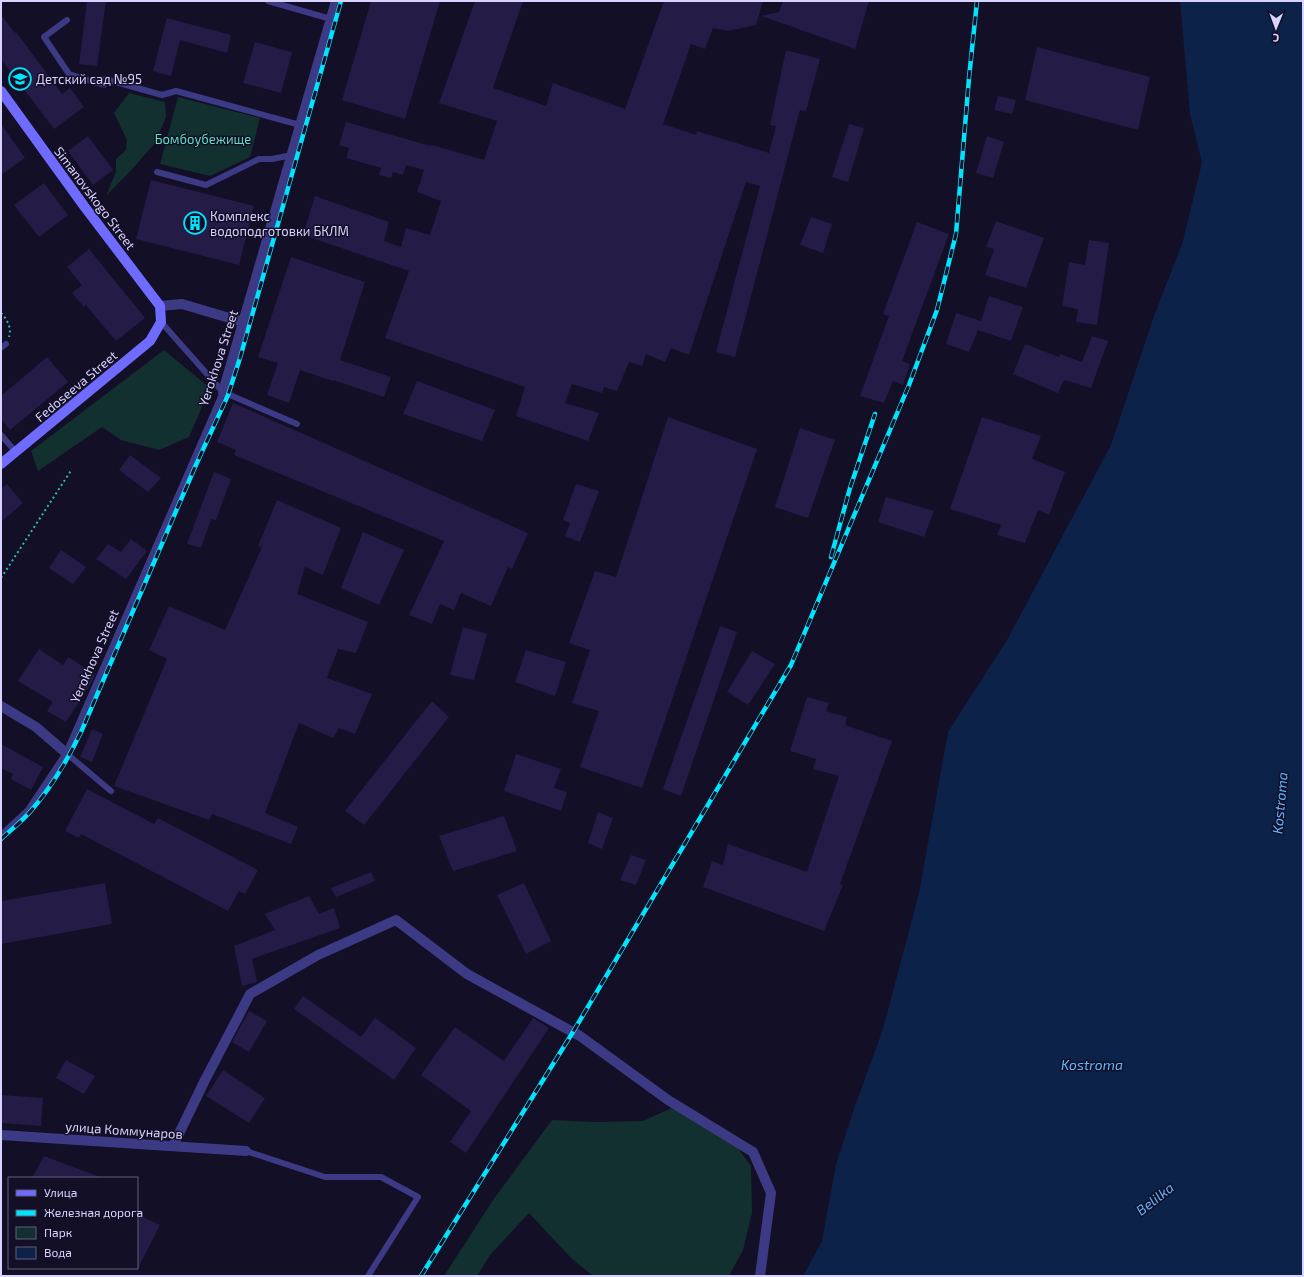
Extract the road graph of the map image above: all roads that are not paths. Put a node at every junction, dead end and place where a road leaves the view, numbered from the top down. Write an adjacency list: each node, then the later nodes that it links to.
1 (268, 1): 3 (lane)
2 (336, 1): 3 (street, Yerokhova Street)
3 (331, 19): 6 (street, Yerokhova Street)
4 (67, 20): 6 (lane)
5 (1, 91): 9 (street, Simanovskogo Street)
6 (300, 125): 7 (street, Yerokhova Street)
7 (292, 155): 8 (lane); 11 (street, Yerokhova Street)
8 (157, 172)
9 (160, 306): 10 (street); 11 (street)
10 (162, 322): 14 (lane); 17 (street, Fedoseeva Street)
11 (244, 322): 14 (street, Yerokhova Street)
12 (6, 344): 13 (lane)
13 (1, 348)
14 (223, 392): 15 (lane); 20 (lane, Yerokhova Street)
15 (297, 424)
16 (1, 435): 17 (lane)
17 (16, 452): 18 (street, Fedoseeva Street)
18 (1, 464)
19 (1, 706): 20 (street)
20 (66, 753): 21 (lane); 22 (lane, Yerokhova Street)
21 (111, 791)
22 (1, 835)
23 (1, 1135): 24 (street, улица Коммунаров)
24 (173, 1146): 25 (street, улица Коммунаров); 27 (street)
25 (246, 1151): 26 (lane)
26 (368, 1276)
27 (760, 1276)

